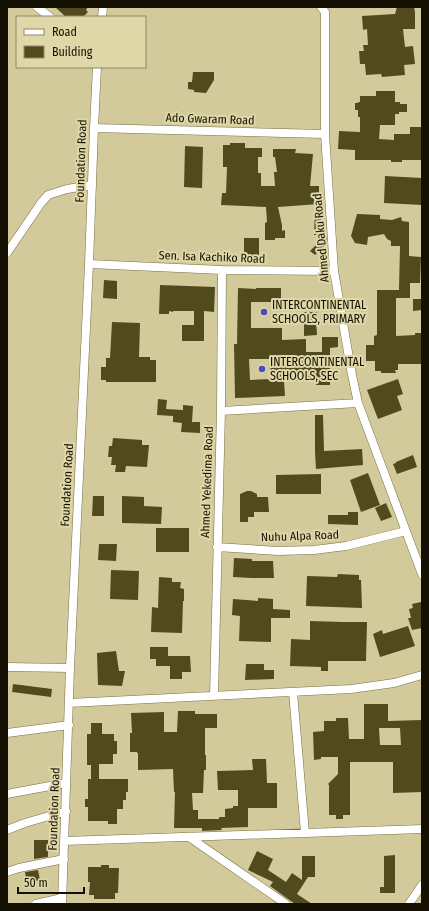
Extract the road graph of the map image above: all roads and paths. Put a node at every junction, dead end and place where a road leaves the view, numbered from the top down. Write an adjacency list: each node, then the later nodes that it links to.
1 (37, 7): 3 (street)
2 (321, 7): 6 (street, Ahmed Daku Road)
3 (49, 16)
4 (98, 68): 5 (street, Foundation Road)
5 (94, 128): 6 (street, Ado Gwaram Road); 7 (street, Foundation Road)
6 (325, 134): 11 (street, Ahmed Daku Road)
7 (92, 185): 8 (street); 9 (street, Foundation Road)
8 (7, 253)
9 (89, 264): 10 (street, Sen. Isa Kachiko Road); 18 (street, Foundation Road)
10 (222, 270): 11 (street, Sen. Isa Kachiko Road); 13 (street, Ahmed Yekedima Road)
11 (334, 271): 12 (street, Ahmed Daku Road)
12 (358, 403): 13 (street); 14 (street, Ahmed Daku Road)
13 (221, 411): 15 (street, Ahmed Yekedima Road)
14 (406, 531): 15 (street, Nuhu Alpa Road); 16 (street, Ahmed Daku Road)
15 (217, 547): 21 (street, Ahmed Yekedima Road)
16 (422, 574)
17 (7, 668): 18 (street)
18 (70, 668): 22 (street, Foundation Road)
19 (422, 675): 20 (street)
20 (293, 692): 21 (street); 30 (street)
21 (214, 695): 22 (street)
22 (69, 703): 23 (street, Foundation Road)
23 (68, 725): 24 (street); 25 (street, Foundation Road)
24 (7, 733)
25 (66, 783): 26 (street); 27 (street, Foundation Road)
26 (7, 794)
27 (66, 811): 29 (street); 32 (street, Foundation Road)
28 (422, 829): 30 (street)
29 (7, 830)
30 (304, 833): 31 (street)
31 (189, 837): 32 (street); 38 (street)
32 (64, 841): 33 (street, Foundation Road)
33 (64, 859): 34 (street); 36 (street, Foundation Road)
34 (7, 872)
35 (422, 885): 39 (street)
36 (62, 901): 37 (street)
37 (36, 904)
38 (286, 904)
39 (409, 904)

